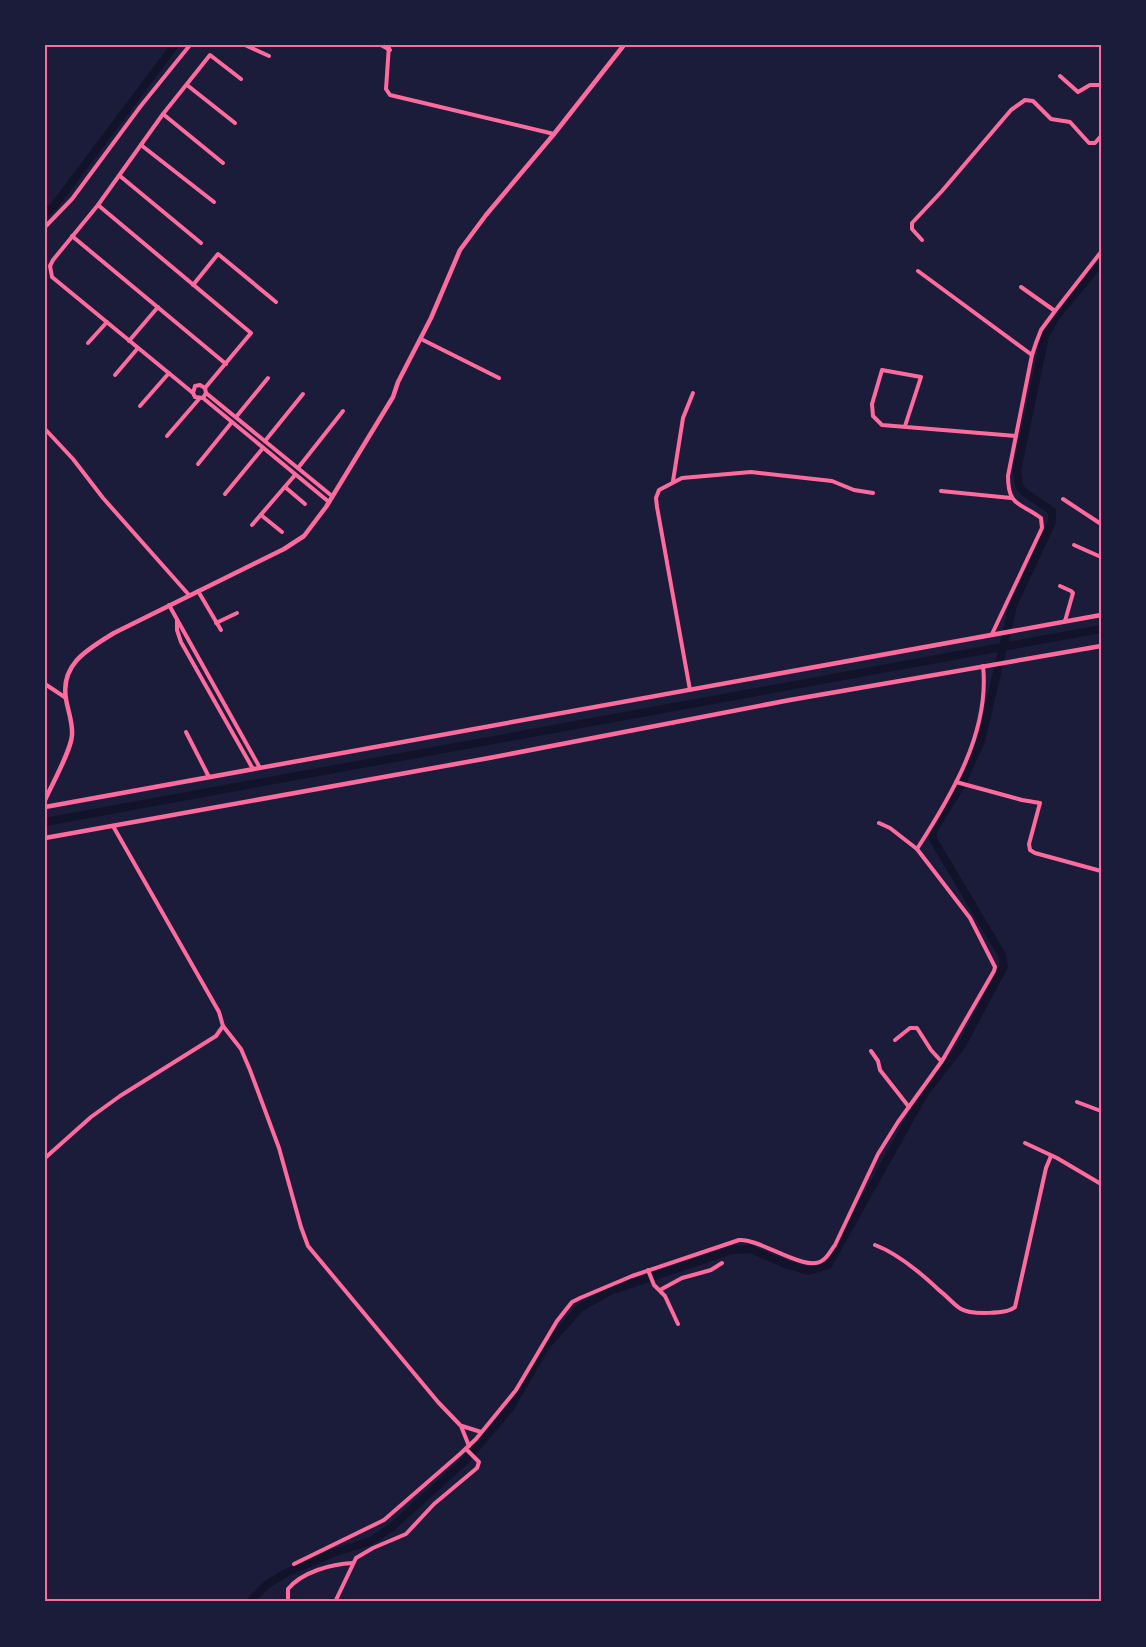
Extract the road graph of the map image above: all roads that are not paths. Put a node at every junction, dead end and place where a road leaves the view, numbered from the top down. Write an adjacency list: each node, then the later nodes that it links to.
1 (190, 45): 20 (street)
2 (245, 45): 6 (street)
3 (381, 45): 5 (street)
4 (624, 45): 13 (main road)
5 (389, 48): 13 (street)
6 (269, 56)
7 (1060, 76): 10 (street)
8 (241, 79): 9 (street)
9 (187, 85): 11 (street); 12 (street)
10 (1101, 85)
11 (163, 114): 15 (street); 16 (street)
12 (235, 123)
13 (554, 134): 32 (main road)
14 (1101, 136): 22 (street)
15 (141, 144): 17 (street); 18 (street)
16 (223, 163)
17 (120, 176): 19 (street); 23 (street)
18 (214, 202)
19 (98, 206): 21 (street); 26 (street)
20 (45, 227)
21 (72, 236): 29 (street); 31 (street)
22 (922, 240)
23 (201, 243)
24 (1101, 252): 30 (street)
25 (918, 271): 36 (street)
26 (193, 285): 28 (street); 37 (street)
27 (1021, 287): 30 (street)
28 (276, 302)
29 (158, 307): 33 (street); 37 (street)
30 (1055, 311): 36 (street)
31 (107, 322): 33 (street); 34 (street)
32 (421, 339): 41 (street); 65 (main road)
33 (129, 341): 35 (street)
34 (88, 344)
35 (138, 348): 38 (street); 39 (street)
36 (1032, 355): 54 (street)
37 (226, 364): 42 (street)
38 (169, 373): 43 (street); 47 (street)
39 (115, 375)
40 (268, 378): 49 (street)
41 (499, 378)
42 (206, 391): 43 (street); 46 (street); 49 (street)
43 (193, 393): 46 (street)
44 (693, 393): 60 (street)
45 (303, 394): 55 (street)
46 (201, 398): 50 (street); 53 (street)
47 (141, 406)
48 (343, 411): 58 (street)
49 (236, 417): 55 (street)
50 (232, 422): 56 (street); 57 (street)
51 (904, 426): 51 (street); 54 (street)
52 (45, 429): 78 (street)
53 (167, 436)
54 (1016, 436): 66 (street)
55 (265, 441): 58 (street)
56 (263, 448): 59 (street); 64 (street)
57 (198, 464)
58 (298, 468): 65 (street)
59 (295, 475): 61 (street); 68 (street)
60 (673, 482): 63 (street); 90 (street)
61 (285, 487): 69 (street); 70 (street)
62 (941, 491): 66 (street)
63 (873, 493)
64 (225, 494)
65 (332, 496): 68 (main road)
66 (1011, 498): 86 (street)
67 (1063, 499): 71 (street)
68 (329, 502): 77 (main road)
69 (305, 504)
70 (261, 515): 72 (street); 73 (street)
71 (1101, 524)
72 (252, 525)
73 (282, 532)
74 (1074, 545): 75 (street)
75 (1101, 557)
76 (1060, 586): 83 (street)
77 (198, 591): 78 (main road); 84 (street)
78 (189, 595): 79 (main road)
79 (169, 605): 82 (street); 91 (main road)
80 (237, 614): 84 (street)
81 (1101, 615): 83 (main road)
82 (177, 620): 93 (street); 94 (street)
83 (1065, 621): 86 (main road)
84 (216, 623): 85 (street)
85 (221, 630)
86 (994, 634): 90 (main road)
87 (1101, 646): 88 (main road)
88 (985, 666): 96 (street); 100 (main road)
89 (45, 684): 91 (street)
90 (690, 690): 93 (main road)
91 (66, 699): 97 (main road)
92 (186, 732): 95 (street)
93 (260, 768): 94 (main road)
94 (253, 769): 95 (main road)
95 (209, 777): 98 (main road)
96 (957, 782): 102 (street); 103 (street)
97 (45, 800)
98 (45, 807)
99 (879, 823): 102 (street)
100 (113, 826): 101 (main road); 104 (street)
101 (45, 838)
102 (916, 849): 107 (street)
103 (1101, 871)
104 (223, 1026): 113 (street); 120 (street)
105 (895, 1040): 107 (street)
106 (871, 1051): 109 (street)
107 (942, 1061): 109 (street)
108 (1077, 1102): 110 (street)
109 (909, 1107): 117 (street)
110 (1101, 1112)
111 (1026, 1143): 112 (street)
112 (1051, 1156): 114 (street); 115 (street)
113 (45, 1158)
114 (1101, 1184)
115 (875, 1245)
116 (722, 1263): 118 (street)
117 (649, 1273): 118 (street); 121 (street)
118 (660, 1290): 119 (street)
119 (678, 1324)
120 (461, 1426): 121 (street); 122 (street)
121 (482, 1432): 122 (street)
122 (468, 1449): 123 (street); 124 (street)
123 (353, 1563): 125 (street); 126 (street)
124 (294, 1564)
125 (288, 1602)
126 (335, 1602)

